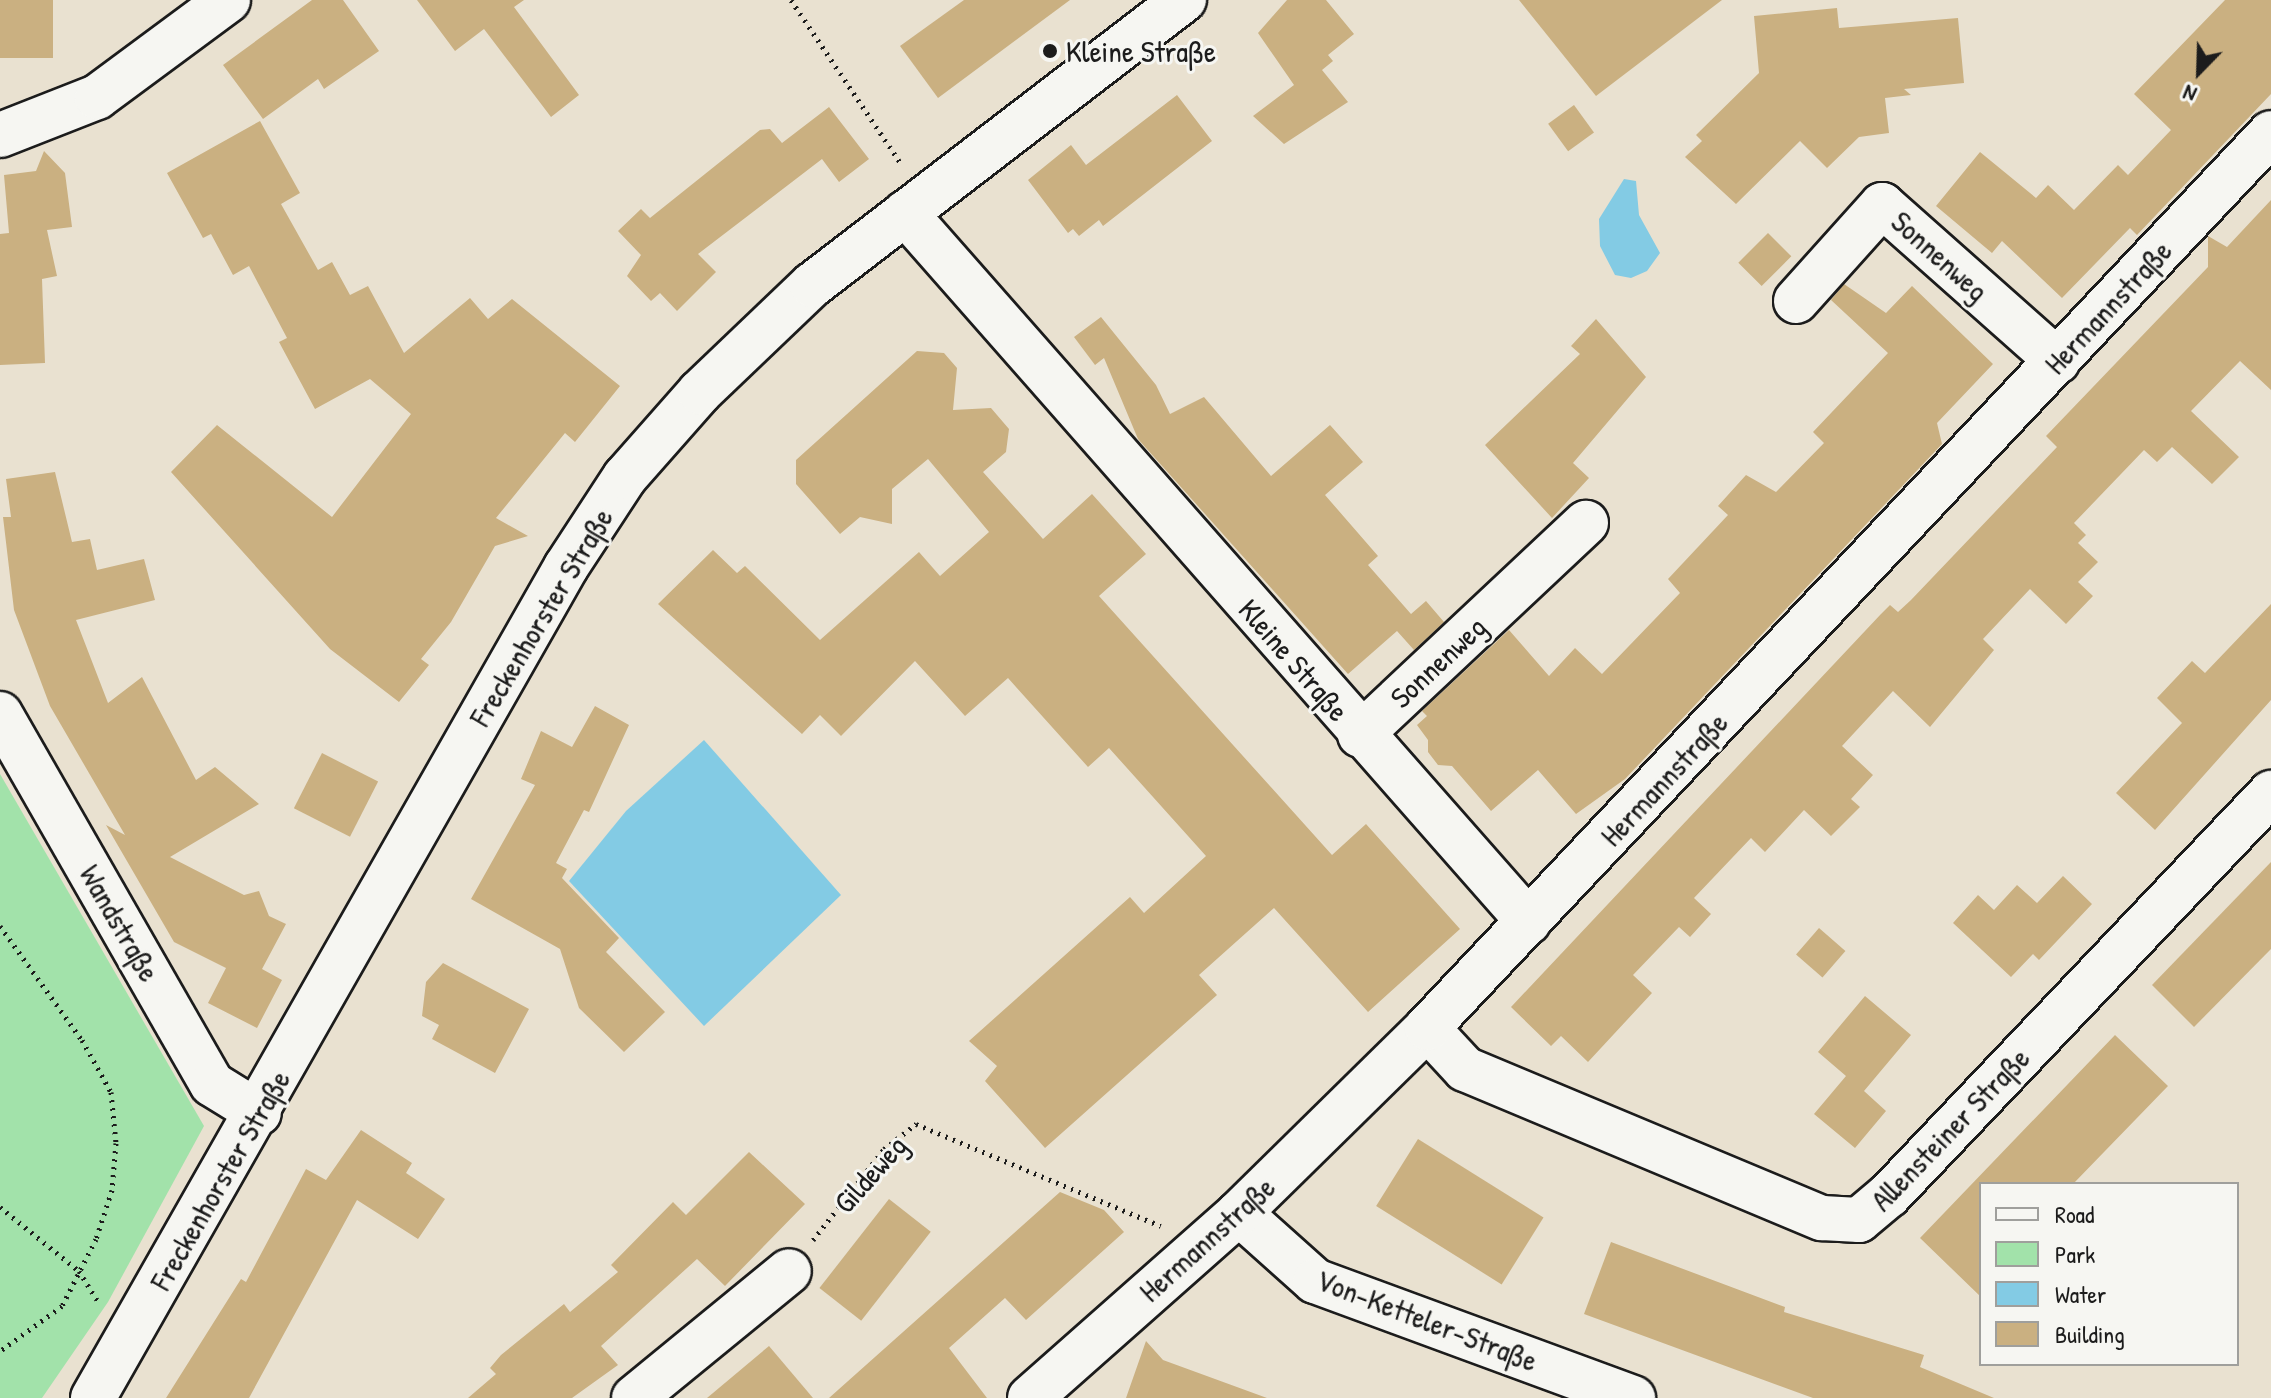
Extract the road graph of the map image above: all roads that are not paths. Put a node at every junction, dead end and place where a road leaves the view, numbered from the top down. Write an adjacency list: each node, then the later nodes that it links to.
1 (228, 0): 4 (street)
2 (1184, 0): 5 (street, Freckenhorster Straße)
3 (2271, 133): 7 (street, Hermannstraße)
4 (0, 135)
5 (915, 205): 10 (street, Kleine Straße); 14 (street, Freckenhorster Straße)
6 (1796, 301): 7 (street, Sonnenweg)
7 (2058, 361): 12 (street, Hermannstraße)
8 (1586, 523): 10 (street, Sonnenweg)
9 (0, 714): 14 (street, Wandstraße)
10 (1360, 735): 12 (street, Kleine Straße)
11 (2271, 793): 13 (street, Allensteiner Straße)
12 (1529, 922): 13 (street, Hermannstraße)
13 (1427, 1028): 15 (street, Hermannstraße)
14 (259, 1113): 17 (street, Freckenhorster Straße)
15 (1239, 1213): 19 (street, Hermannstraße); 20 (street, Von-Ketteler-Straße)
16 (789, 1271): 18 (street)
17 (93, 1398)
18 (634, 1398)
19 (1030, 1398)
20 (1633, 1398)

